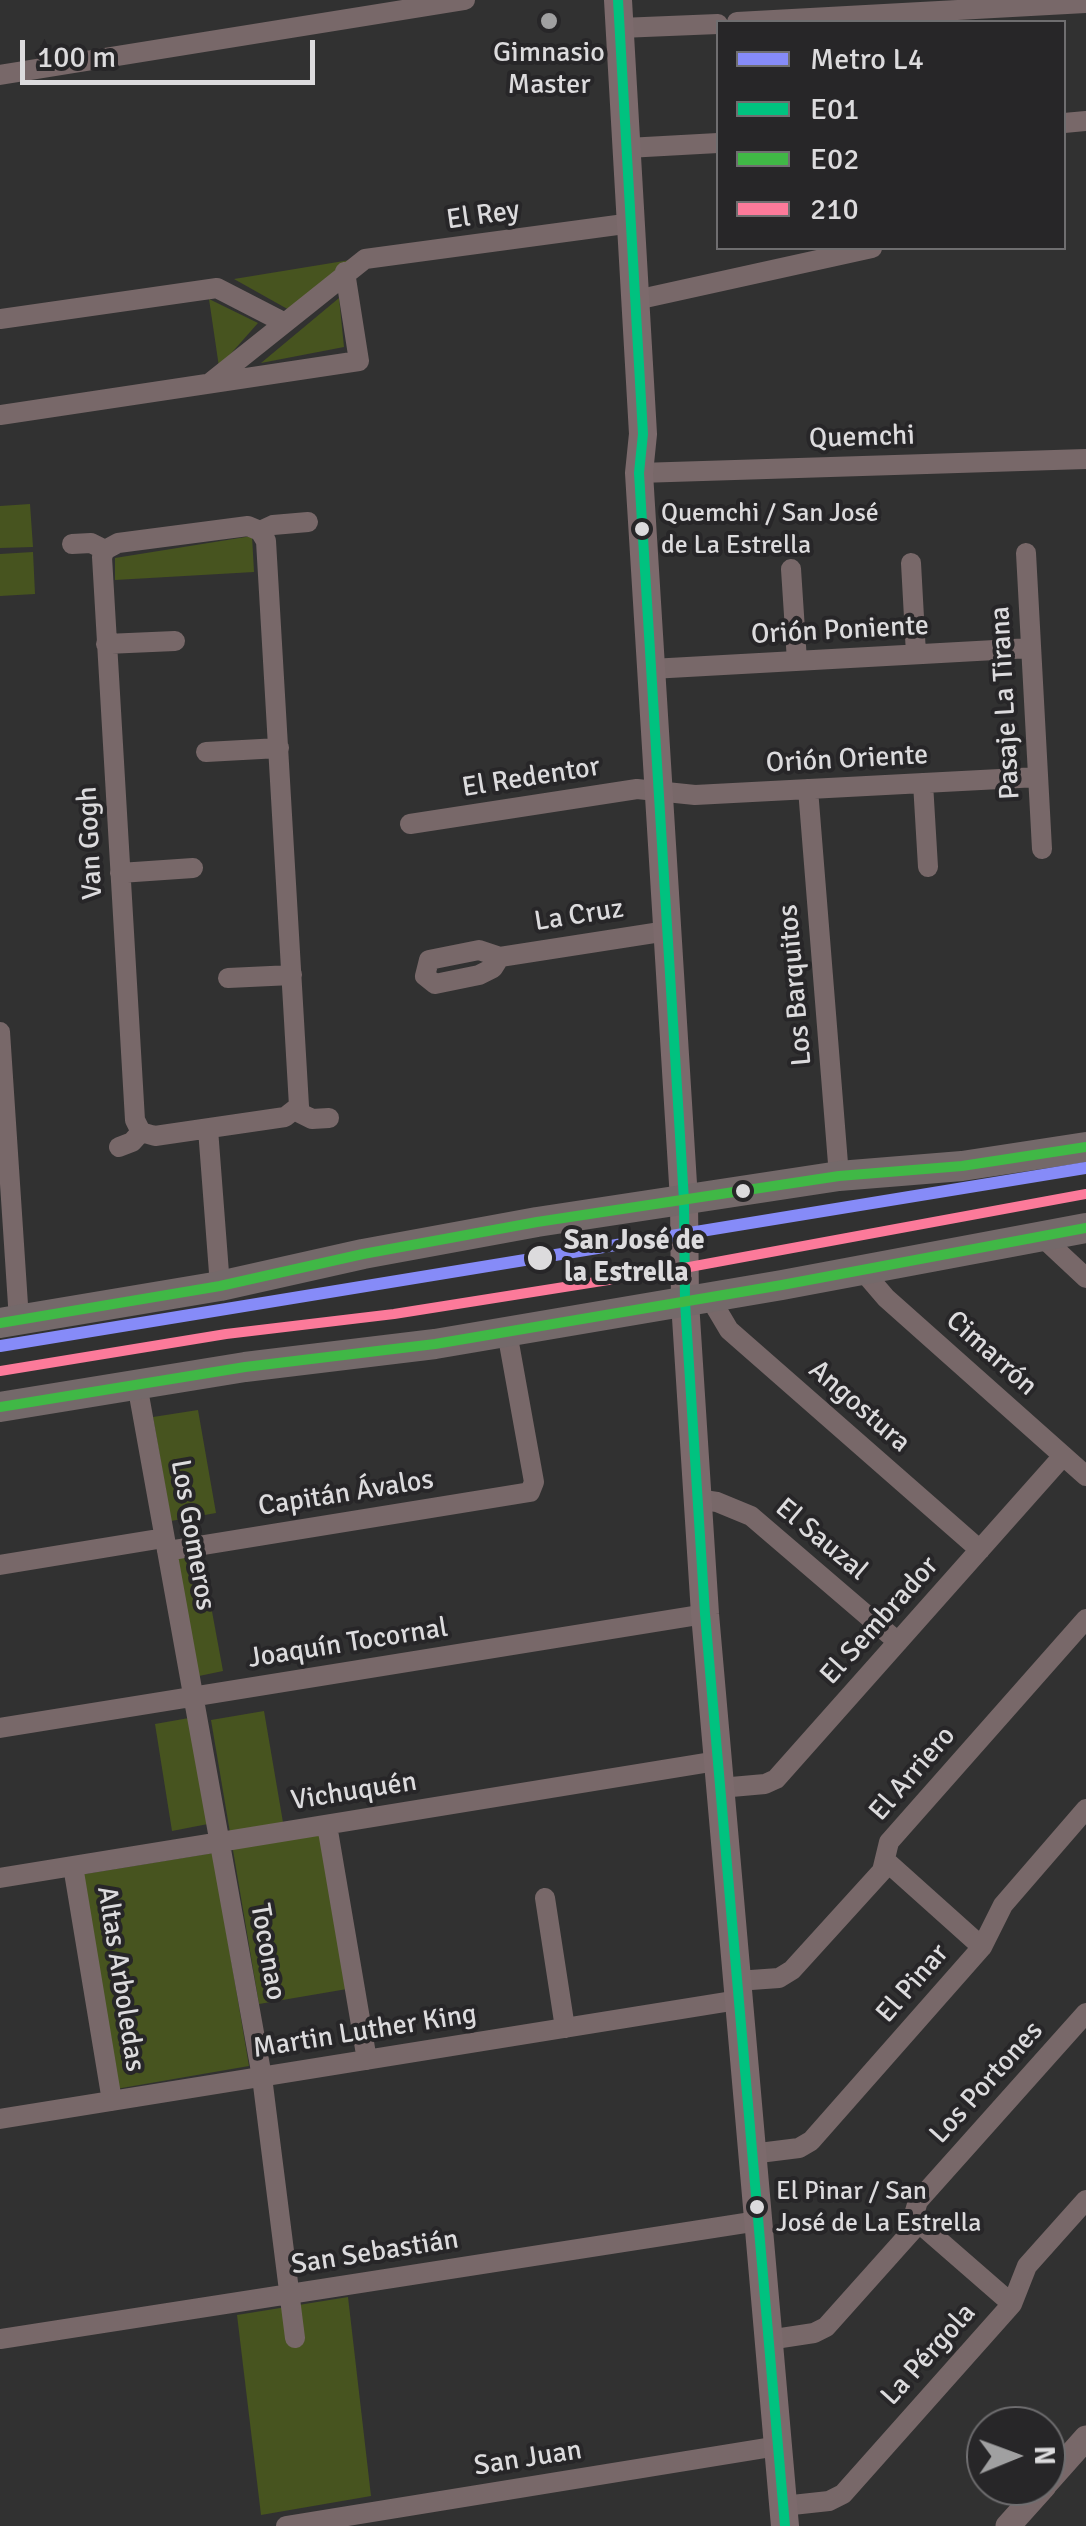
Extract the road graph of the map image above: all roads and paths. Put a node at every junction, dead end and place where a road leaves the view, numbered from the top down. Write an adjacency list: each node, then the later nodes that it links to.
1 (465, 0): 7 (street)
2 (603, 0): 10 (main road)
3 (1086, 3): 5 (street)
4 (619, 14): 6 (street); 9 (main road)
5 (774, 20)
6 (716, 24)
7 (0, 75)
8 (716, 143): 9 (street)
9 (627, 148): 10 (main road)
10 (624, 224): 12 (street, El Rey); 13 (main road); 19 (main road)
11 (863, 250): 13 (street)
12 (346, 272): 15 (street, El Rey); 16 (street)
13 (636, 300): 19 (main road)
14 (0, 319): 15 (street)
15 (283, 322): 16 (street, El Rey)
16 (211, 382): 17 (street)
17 (0, 415)
18 (1086, 458): 19 (street, Quemchi)
19 (640, 473): 32 (main road)
20 (308, 522): 21 (street)
21 (260, 530): 23 (street); 33 (street)
22 (72, 544): 23 (street)
23 (105, 550): 28 (street, Van Gogh)
24 (1026, 553): 29 (street, Pasaje La Tirana)
25 (911, 562): 30 (street)
26 (791, 569): 31 (street)
27 (175, 640): 28 (street)
28 (106, 644): 43 (street, Van Gogh)
29 (1031, 648): 30 (street, Orión Poniente); 35 (street, Pasaje La Tirana)
30 (916, 654): 31 (street, Orión Poniente)
31 (797, 661): 32 (street, Orión Poniente)
32 (651, 668): 38 (main road)
33 (278, 748): 34 (street); 46 (street)
34 (206, 752)
35 (1038, 778): 36 (street, Orión Oriente); 40 (street, Pasaje La Tirana)
36 (924, 783): 37 (street, Orión Oriente); 41 (street)
37 (808, 790): 38 (street, Orión Oriente); 55 (street, Los Barquitos)
38 (659, 792): 39 (street, El Redentor); 44 (main road)
39 (410, 824)
40 (1042, 849)
41 (928, 867)
42 (193, 868): 43 (street)
43 (120, 873): 52 (street, Van Gogh)
44 (668, 931): 45 (street, La Cruz); 56 (main road)
45 (500, 957)
46 (292, 974): 47 (street); 49 (street)
47 (228, 978)
48 (0, 1032): 63 (street)
49 (296, 1111): 50 (street); 51 (street)
50 (330, 1118)
51 (208, 1129): 52 (street); 61 (street)
52 (141, 1132): 53 (street)
53 (118, 1147)
54 (1086, 1148): 55 (main road)
55 (839, 1176): 56 (main road)
56 (684, 1200): 61 (main road); 62 (main road)
57 (1086, 1228): 58 (main road)
58 (1040, 1236): 59 (main road); 60 (street)
59 (862, 1270): 62 (main road); 67 (street, Cimarrón)
60 (1086, 1278)
61 (220, 1286): 63 (main road)
62 (698, 1300): 64 (main road); 69 (main road); 71 (street, Angostura)
63 (10, 1322)
64 (507, 1332): 65 (main road); 70 (street, Capitán Ávalos)
65 (138, 1384): 66 (main road); 70 (street, Los Gomeros)
66 (0, 1407)
67 (1064, 1456): 68 (street, Cimarrón); 71 (street, El Sembrador)
68 (1086, 1476)
69 (697, 1499): 73 (main road); 75 (street, El Sauzal)
70 (165, 1544): 72 (street, Capitán Ávalos); 76 (street, Los Gomeros)
71 (980, 1550): 75 (street, El Sembrador)
72 (0, 1565)
73 (704, 1614): 76 (street, Joaquín Tocornal); 78 (main road)
74 (1086, 1619): 82 (street, El Arriero)
75 (898, 1642): 78 (street, El Sembrador)
76 (193, 1696): 77 (street, Joaquín Tocornal); 81 (street, Toconao)
77 (0, 1728)
78 (718, 1774): 80 (street, Vichuquén); 87 (main road)
79 (1086, 1810): 86 (street, El Pinar)
80 (327, 1824): 81 (street, Vichuquén); 90 (street)
81 (219, 1842): 83 (street, Vichuquén); 91 (street, Toconao)
82 (886, 1861): 86 (street); 87 (street, El Arriero)
83 (73, 1866): 84 (street, Vichuquén); 92 (street, Altas Arboledas)
84 (0, 1878)
85 (545, 1898): 89 (street)
86 (982, 1947): 94 (street, El Pinar)
87 (737, 1991): 89 (street, Martin Luther King); 94 (main road)
88 (1086, 2013): 97 (street, Los Portones)
89 (566, 2028): 90 (street, Martin Luther King)
90 (367, 2060): 91 (street, Martin Luther King)
91 (262, 2077): 92 (street, Martin Luther King); 98 (street, Toconao)
92 (112, 2101): 93 (street, Martin Luther King)
93 (0, 2118)
94 (752, 2154): 96 (main road)
95 (1086, 2200): 99 (street, La Pérgola)
96 (758, 2221): 98 (street, San Sebastián); 102 (main road)
97 (919, 2223): 99 (street); 102 (street, Los Portones)
98 (289, 2294): 100 (street, Toconao); 101 (street, San Sebastián)
99 (1012, 2304): 107 (street, La Pérgola)
100 (294, 2338)
101 (0, 2339)
102 (768, 2340): 104 (main road)
103 (1084, 2442): 105 (street)
104 (778, 2446): 107 (main road); 108 (street, San Juan)
105 (1066, 2462)
106 (1026, 2506): 109 (street)
107 (784, 2516)
108 (286, 2526)
109 (1008, 2526)

